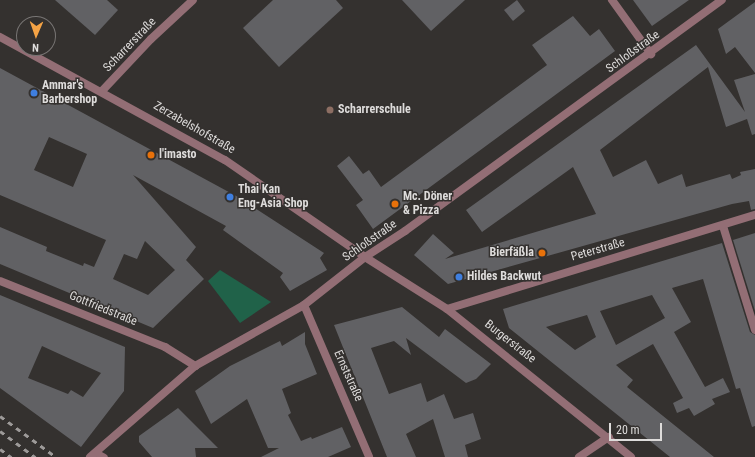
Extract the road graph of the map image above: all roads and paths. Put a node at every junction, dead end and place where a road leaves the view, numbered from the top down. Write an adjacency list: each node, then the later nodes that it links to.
1 (193, 0): 6 (street, Scharrerstraße)
2 (612, 0): 5 (street)
3 (722, 0): 5 (street, Schloßstraße)
4 (0, 37): 6 (street, Zerzabelshofstraße)
5 (651, 54): 9 (street, Schloßstraße)
6 (102, 91): 9 (street, Zerzabelshofstraße)
7 (755, 215): 8 (street, Peterstraße)
8 (723, 226): 12 (street, Peterstraße); 13 (street)
9 (365, 257): 11 (street, Schloßstraße); 12 (street, Burgerstraße)
10 (0, 281): 14 (street, Gottfriedstraße)
11 (304, 305): 14 (street, Schloßstraße); 18 (street, Ernststraße)
12 (447, 309): 15 (street, Burgerstraße)
13 (755, 330)
14 (195, 366): 16 (street, Schloßstraße)
15 (609, 437): 19 (street); 20 (street, Burgerstraße)
16 (93, 455): 17 (lane)
17 (104, 457)
18 (370, 457)
19 (579, 457)
20 (631, 457)

